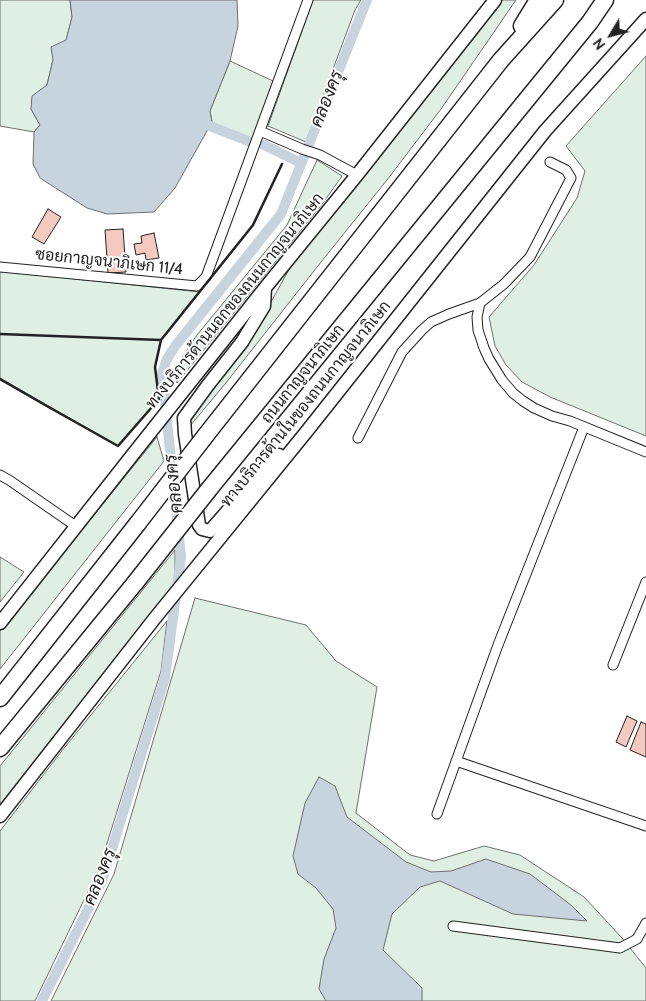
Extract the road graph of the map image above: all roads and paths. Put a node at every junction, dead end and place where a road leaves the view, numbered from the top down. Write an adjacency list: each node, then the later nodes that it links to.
1 (308, 0): 10 (street, ซอยกาญจนาภิเษก 11/4)
2 (495, 0): 12 (main road, ทางบริการด้านนอกของถนนกาญจนาภิเษก)
3 (538, 0): 9 (highway)
4 (555, 0): 9 (highway)
5 (606, 0): 8 (highway, ถนนกาญจนาภิเษก)
6 (616, 0): 8 (highway)
7 (646, 18): 17 (main road, ทางบริการด้านในของถนนกาญจนาภิเษก)
8 (590, 22): 26 (highway, ถนนกาญจนาภิเษก, bridge)
9 (501, 60): 25 (highway, bridge)
10 (260, 131): 12 (street); 13 (street, ซอยกาญจนาภิเษก 11/4)
11 (550, 162): 15 (street)
12 (357, 175): 14 (main road, ทางบริการด้านนอกของถนนกาญจนาภิเษก)
13 (0, 267)
14 (265, 288): 17 (main road); 21 (main road, ทางบริการด้านนอกของถนนกาญจนาภิเษก)
15 (480, 303): 16 (street); 18 (street)
16 (584, 426): 19 (street); 27 (street)
17 (307, 430): 29 (main road, ทางบริการด้านในของถนนกาญจนาภิเษก)
18 (358, 438)
19 (646, 452)
20 (0, 475): 21 (street)
21 (76, 527): 23 (main road, ทางบริการด้านนอกของถนนกาญจนาภิเษก)
22 (646, 582): 24 (street)
23 (0, 623)
24 (613, 665)
25 (0, 698)
26 (0, 748)
27 (456, 761): 28 (street); 30 (street)
28 (437, 814)
29 (0, 816)
30 (646, 826)
31 (646, 923): 32 (street)
32 (453, 926)

